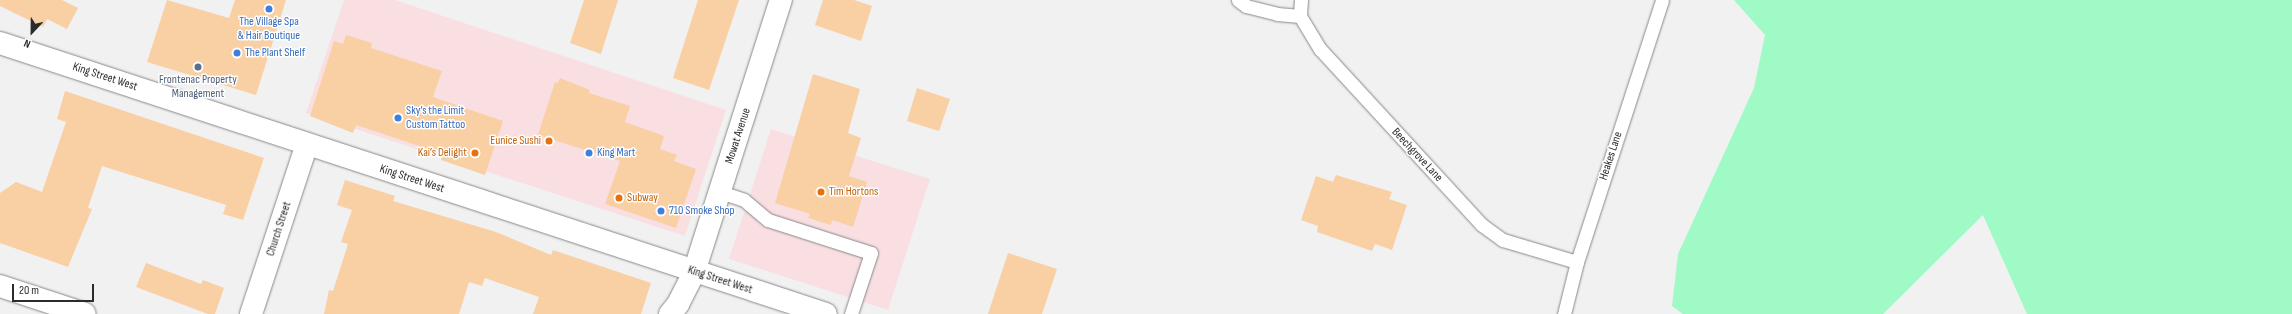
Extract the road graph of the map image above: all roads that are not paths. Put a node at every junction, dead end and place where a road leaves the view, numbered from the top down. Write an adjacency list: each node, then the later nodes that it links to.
1 (781, 0): 8 (main road, Mowat Avenue)
2 (1238, 0): 5 (lane)
3 (1301, 0): 5 (lane)
4 (1662, 0): 9 (lane, Heakes Lane)
5 (1300, 16): 9 (lane, Beechgrove Lane)
6 (0, 42): 7 (main road, King Street West)
7 (307, 144): 10 (main road, King Street West); 13 (main road, Church Street)
8 (720, 192): 10 (main road, Mowat Avenue); 16 (lane)
9 (1577, 262): 17 (lane, Heakes Lane)
10 (694, 272): 14 (main road, Mowat Avenue); 15 (main road, King Street West)
11 (0, 286): 12 (main road)
12 (85, 314)
13 (251, 314)
14 (670, 314)
15 (821, 314)
16 (851, 314)
17 (1564, 314)

